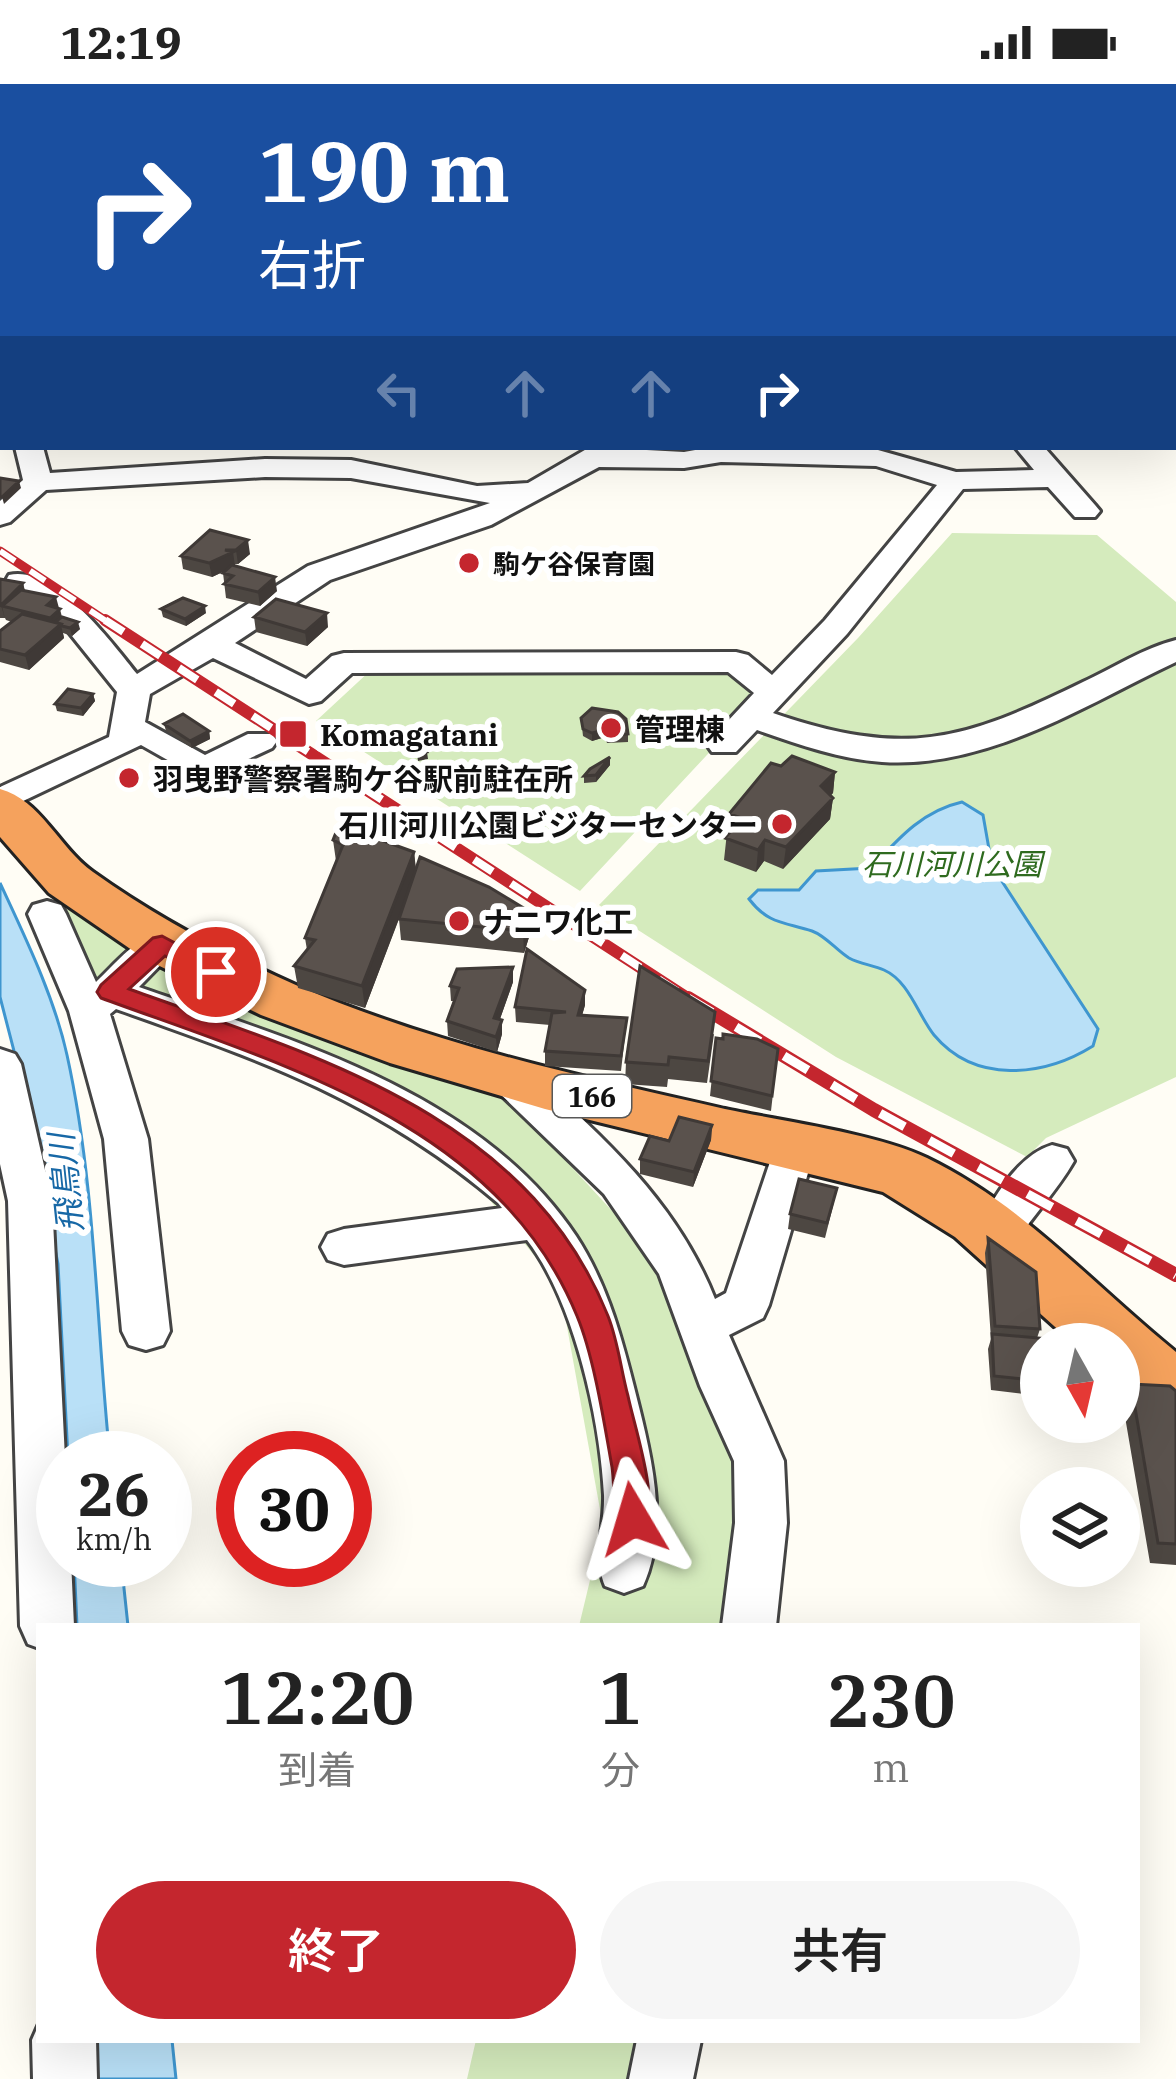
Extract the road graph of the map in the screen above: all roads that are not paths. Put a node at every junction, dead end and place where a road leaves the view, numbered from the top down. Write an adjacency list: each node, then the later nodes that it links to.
1 (30, 450): 10 (street)
2 (167, 450): 7 (street)
3 (329, 450): 6 (street)
4 (1032, 450): 8 (street)
5 (601, 453): 9 (street); 11 (street)
6 (351, 469): 7 (street); 11 (street)
7 (150, 473): 10 (street)
8 (1056, 478): 9 (street); 12 (street)
9 (956, 481): 18 (street)
10 (38, 482): 13 (street)
11 (537, 490): 15 (street)
12 (1084, 511)
13 (0, 516)
14 (20, 582): 17 (street)
15 (212, 645): 17 (street); 18 (street)
16 (1176, 650): 18 (street)
17 (134, 692): 19 (street)
18 (762, 704): 21 (street)
19 (127, 734): 20 (street); 22 (street)
20 (260, 741)
21 (724, 745)
22 (0, 803): 24 (highway, 166)
23 (47, 914): 25 (street)
24 (162, 944): 25 (street); 27 (highway, 166)
25 (100, 1001): 30 (street); 34 (street)
26 (0, 1064): 37 (street)
27 (507, 1075): 28 (highway, 166); 33 (street)
28 (794, 1146): 31 (highway, 166); 33 (street)
29 (1052, 1161): 31 (street)
30 (537, 1221): 32 (street); 36 (street)
31 (998, 1233): 35 (highway, 166)
32 (372, 1252)
33 (704, 1326): 38 (street)
34 (146, 1331)
35 (1176, 1393)
36 (624, 1569)
37 (47, 1623)
38 (749, 1623)
39 (64, 2043): 41 (street)
40 (667, 2043): 42 (street)
41 (65, 2079)
42 (661, 2079)

